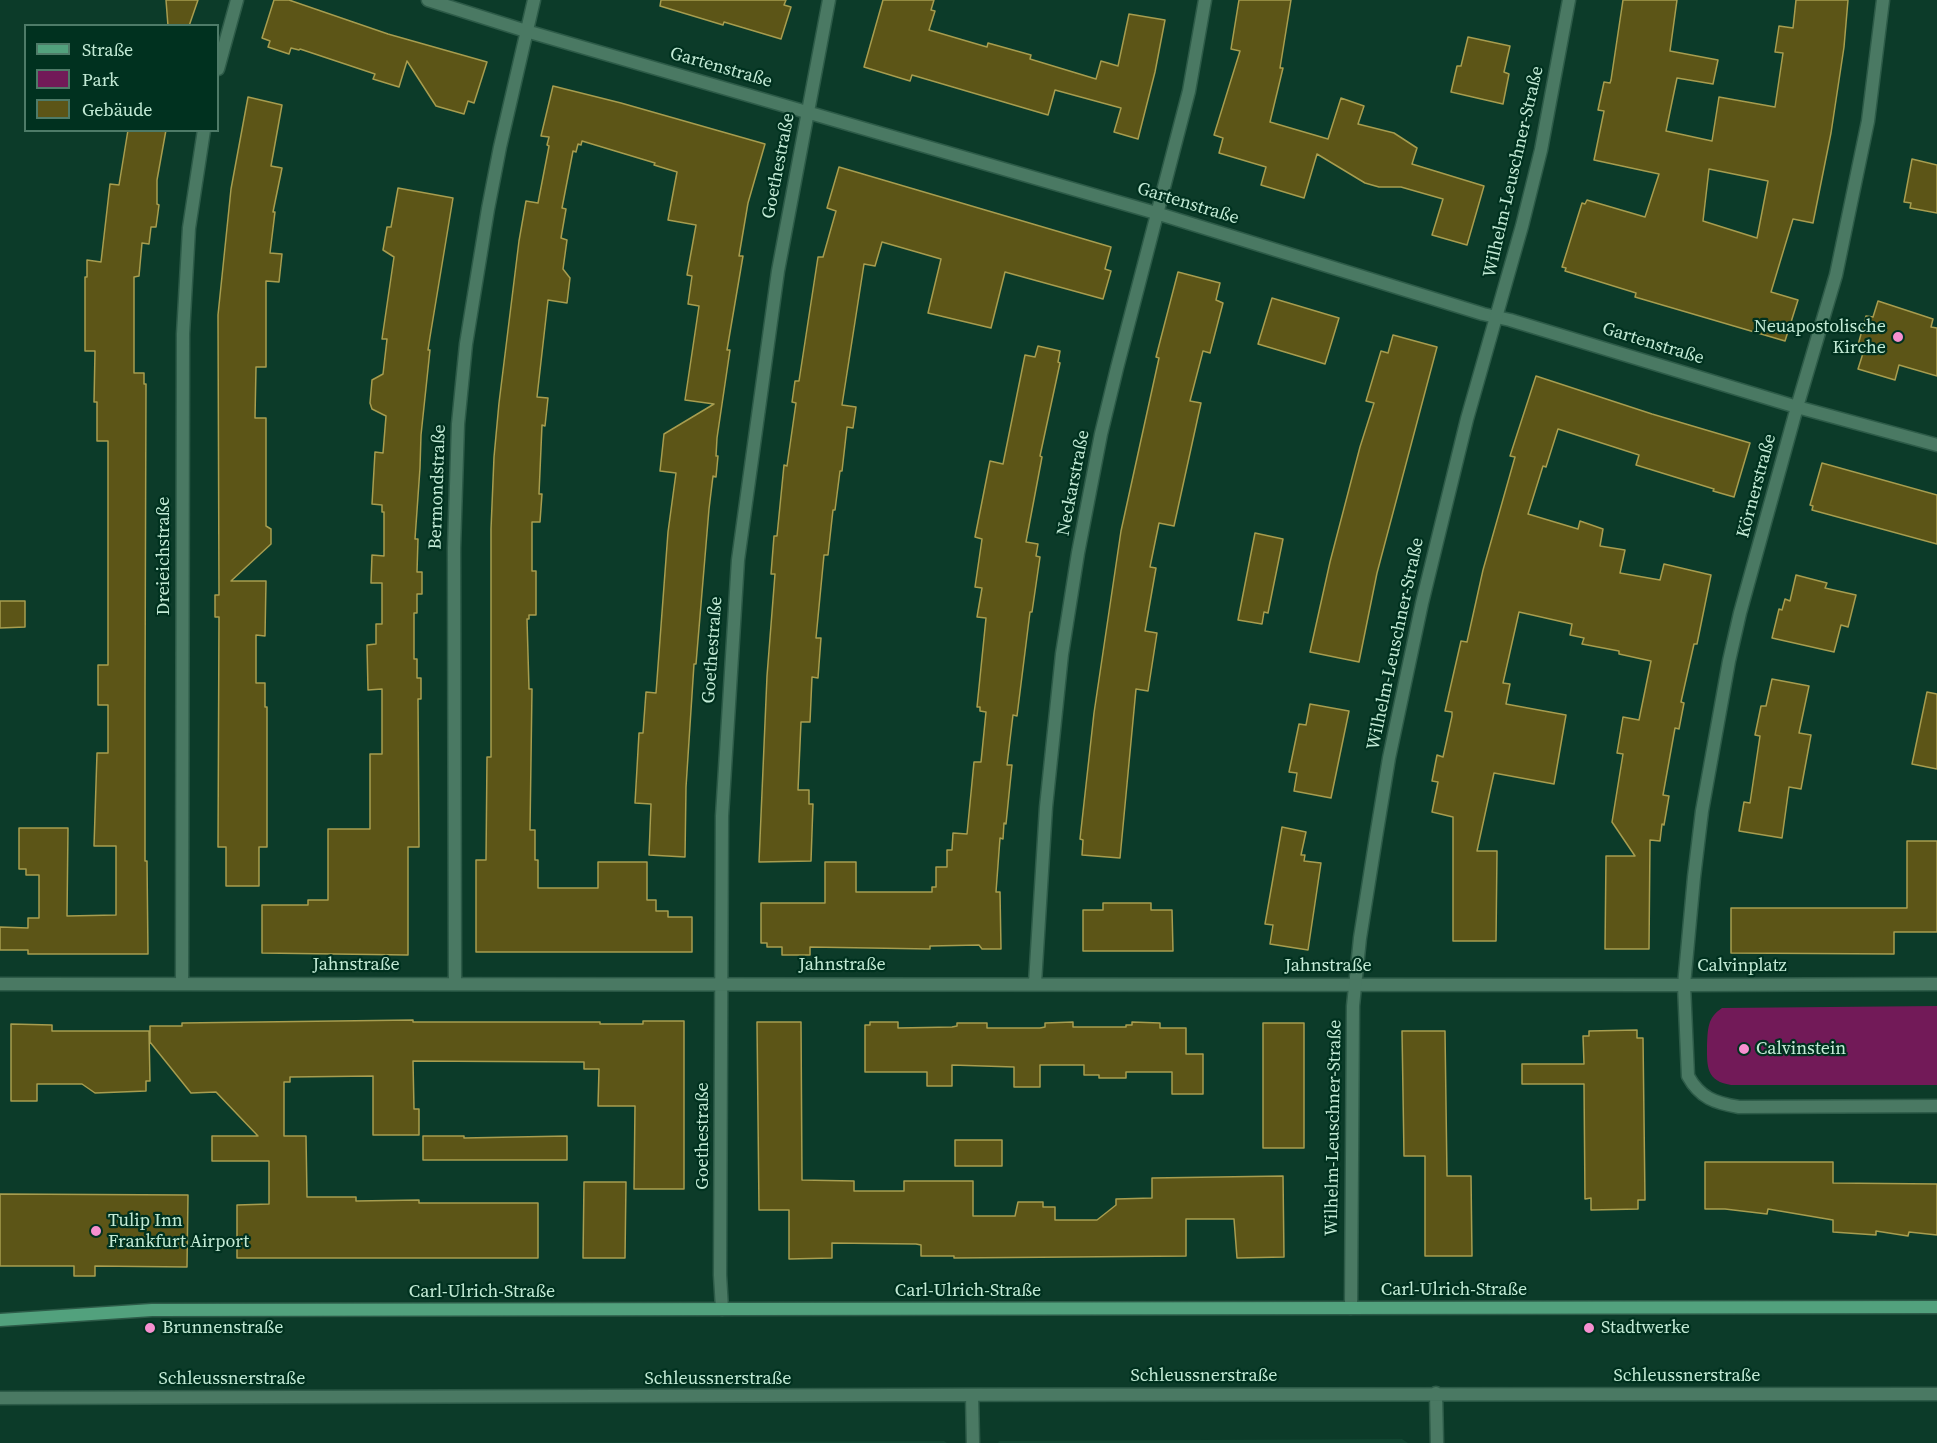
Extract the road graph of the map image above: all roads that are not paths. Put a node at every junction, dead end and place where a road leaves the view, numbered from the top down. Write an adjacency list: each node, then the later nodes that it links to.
1 (237, 0): 9 (street)
2 (428, 0): 8 (street, Gartenstraße)
3 (534, 0): 8 (street, Bermondstraße)
4 (829, 0): 10 (street, Goethestraße)
5 (1205, 0): 12 (street, Neckarstraße)
6 (1569, 0): 13 (street, Wilhelm-Leuschner-Straße)
7 (1883, 0): 14 (street, Körnerstraße)
8 (526, 31): 10 (street, Gartenstraße); 16 (street, Bermondstraße)
9 (219, 65)
10 (808, 112): 12 (street, Gartenstraße); 17 (street, Goethestraße)
11 (204, 132): 20 (street, Dreieichstraße)
12 (1156, 213): 13 (street, Gartenstraße); 18 (street, Neckarstraße)
13 (1497, 317): 14 (street, Gartenstraße); 21 (street, Wilhelm-Leuschner-Straße)
14 (1797, 407): 15 (street, Gartenstraße); 22 (street, Körnerstraße)
15 (1937, 445)
16 (455, 983): 17 (street, Jahnstraße); 20 (street, Jahnstraße)
17 (722, 983): 18 (street, Jahnstraße); 27 (street, Goethestraße)
18 (1035, 983): 21 (street, Jahnstraße)
19 (0, 984): 20 (street, Jahnstraße)
20 (182, 984)
21 (1354, 984): 22 (street, Jahnstraße); 26 (street, Wilhelm-Leuschner-Straße)
22 (1684, 984): 23 (street, Calvinplatz); 24 (street, Calvinplatz)
23 (1937, 984)
24 (1937, 1106)
25 (1937, 1307): 26 (main road, Carl-Ulrich-Straße)
26 (1351, 1308): 27 (main road, Carl-Ulrich-Straße)
27 (722, 1309): 28 (main road, Carl-Ulrich-Straße)
28 (0, 1320)
29 (1436, 1393): 30 (street, Schleussnerstraße); 31 (street, Schleussnerstraße); 34 (street)
30 (1937, 1394)
31 (972, 1395): 32 (street, Schleussnerstraße); 33 (street)
32 (0, 1398)
33 (973, 1443)
34 (1437, 1443)

